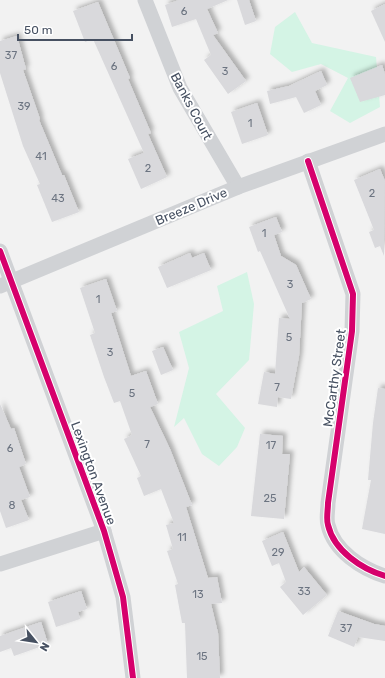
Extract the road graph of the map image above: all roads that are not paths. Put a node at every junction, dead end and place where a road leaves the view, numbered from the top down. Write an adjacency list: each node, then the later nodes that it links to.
1 (145, 0): 4 (street, Banks Court)
2 (385, 134): 3 (street, Breeze Drive)
3 (308, 161): 4 (street, Breeze Drive); 9 (street, McCarthy Street)
4 (238, 187): 6 (street, Breeze Drive)
5 (0, 252): 6 (street, Lexington Avenue)
6 (5, 284): 7 (street, Lexington Avenue)
7 (104, 530): 8 (street); 10 (street, Lexington Avenue)
8 (0, 564)
9 (385, 576)
10 (133, 678)

